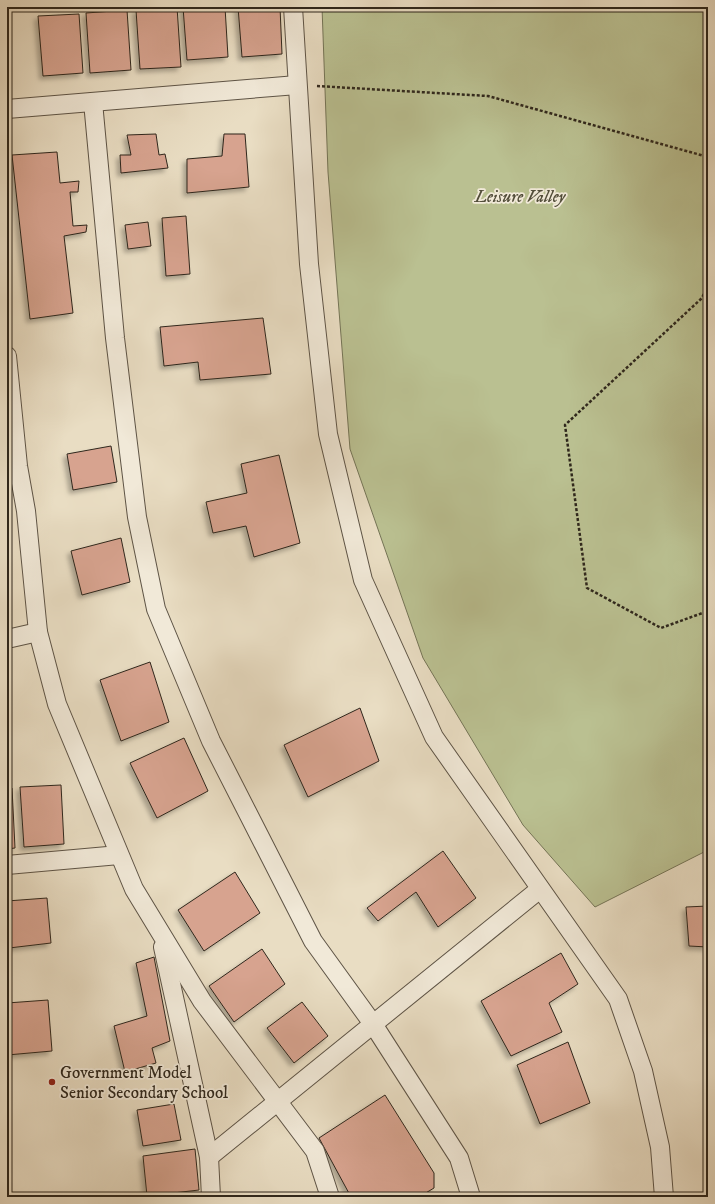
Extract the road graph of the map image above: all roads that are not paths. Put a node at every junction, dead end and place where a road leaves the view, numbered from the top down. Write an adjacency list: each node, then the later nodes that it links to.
1 (293, 7): 2 (street)
2 (298, 85): 3 (street); 10 (street)
3 (93, 102): 4 (street); 12 (street)
4 (7, 109)
5 (7, 356): 6 (street)
6 (38, 632): 7 (street); 8 (street)
7 (7, 639)
8 (119, 855): 9 (street); 11 (street)
9 (7, 865)
10 (540, 889): 12 (street); 18 (street)
11 (160, 933): 13 (street); 14 (street)
12 (373, 1024): 13 (street); 17 (street)
13 (277, 1101): 14 (street); 16 (street)
14 (209, 1157): 15 (street)
15 (211, 1197)
16 (330, 1197)
17 (471, 1197)
18 (664, 1197)

